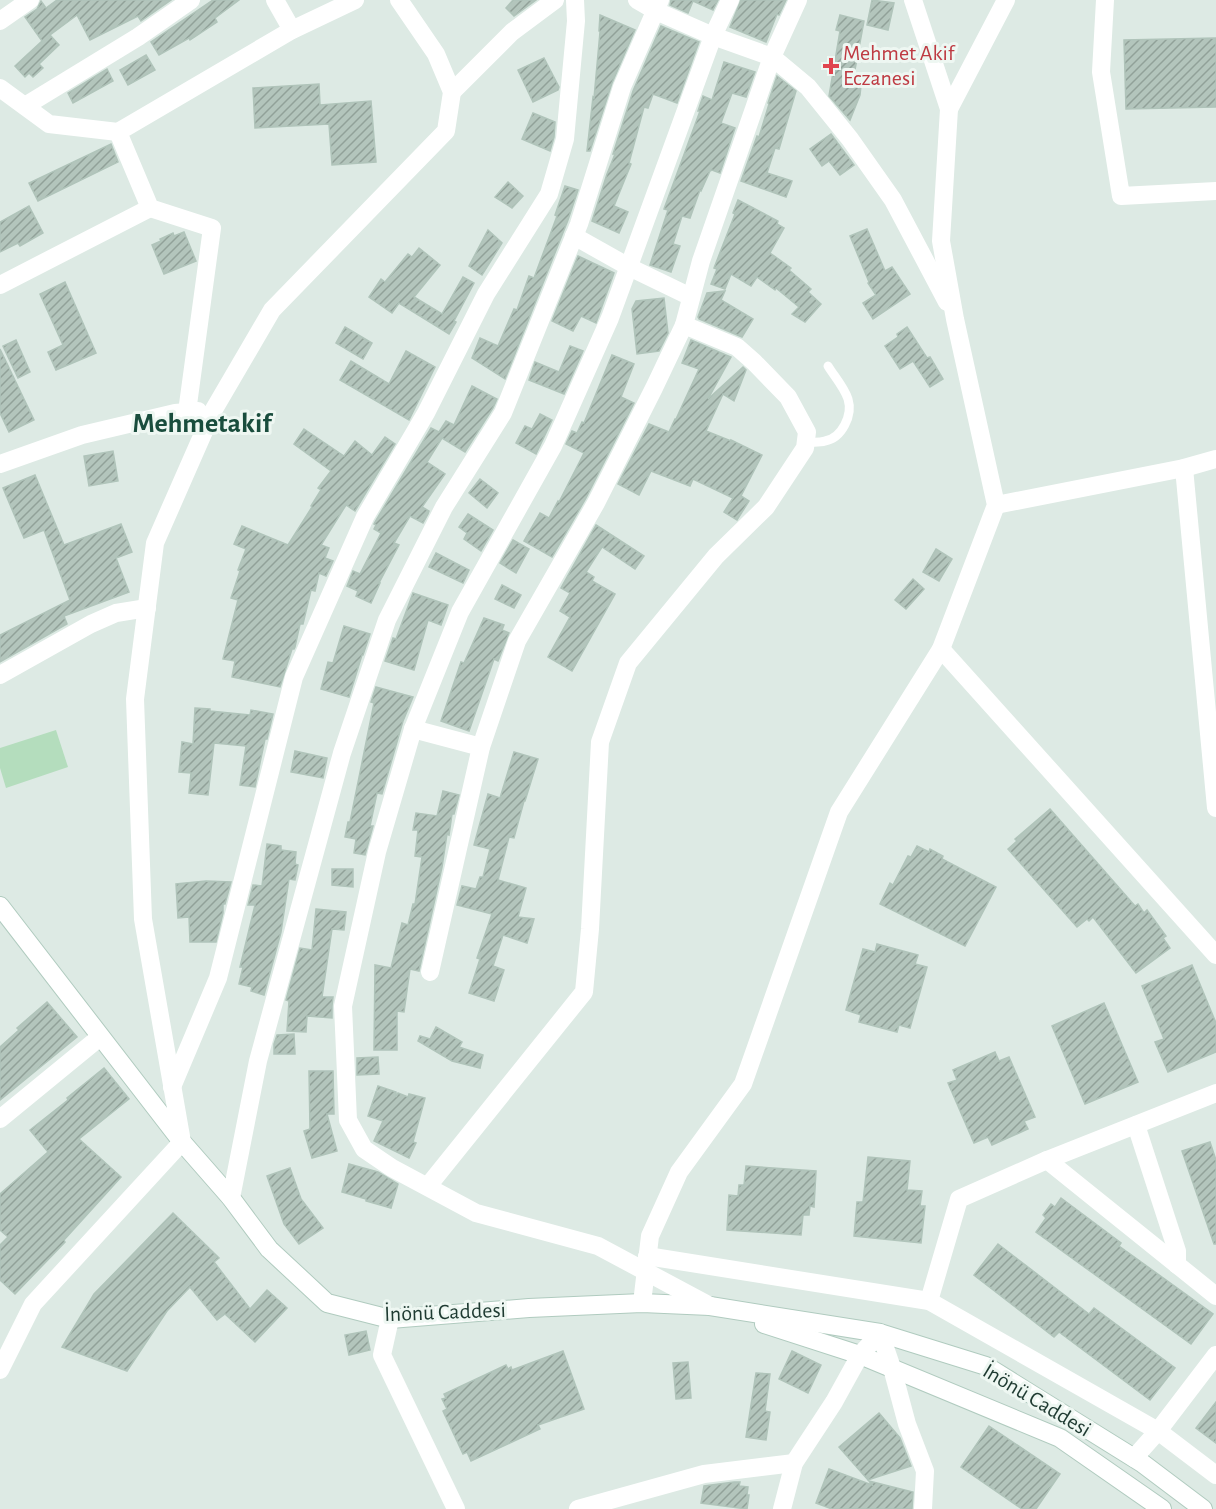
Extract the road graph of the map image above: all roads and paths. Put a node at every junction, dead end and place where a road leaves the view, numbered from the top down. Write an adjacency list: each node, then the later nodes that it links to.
1 (30, 0): 15 (street)
2 (191, 0): 21 (street)
3 (275, 0): 16 (street)
4 (355, 0): 16 (street)
5 (399, 0): 20 (street)
6 (555, 0): 20 (street)
7 (575, 0): 50 (street)
8 (637, 0): 14 (street)
9 (730, 0): 17 (street)
10 (798, 0): 18 (street)
11 (913, 0): 22 (street)
12 (1006, 0): 22 (street)
13 (1105, 0): 24 (street)
14 (658, 5): 17 (street); 26 (street)
15 (0, 21)
16 (292, 30): 23 (street)
17 (713, 36): 18 (street); 27 (street)
18 (772, 57): 29 (street); 30 (street)
19 (0, 88): 21 (street)
20 (452, 92): 33 (street)
21 (25, 106): 23 (street)
22 (949, 109): 30 (street)
23 (118, 132): 25 (street)
24 (1216, 191)
25 (150, 208): 28 (street); 34 (street)
26 (574, 236): 27 (street); 57 (street)
27 (629, 267): 29 (street); 43 (street)
28 (0, 285)
29 (692, 297): 31 (street)
30 (955, 319): 39 (street)
31 (684, 325): 35 (street); 44 (street)
32 (828, 366): 35 (lane)
33 (213, 411): 34 (street); 40 (street)
34 (187, 412): 37 (street)
35 (806, 442): 56 (street)
36 (1216, 459): 38 (street)
37 (0, 464)
38 (1184, 468): 39 (street); 45 (street)
39 (996, 505): 41 (street)
40 (147, 608): 42 (street); 50 (street)
41 (941, 649): 47 (street); 58 (street)
42 (0, 675)
43 (413, 729): 44 (street); 56 (street)
44 (481, 747): 48 (street)
45 (1216, 808)
46 (2, 914): 49 (street, İnönü Caddesi)
47 (1216, 955)
48 (430, 972)
49 (100, 1037): 52 (street); 54 (street, İnönü Caddesi)
50 (172, 1087): 54 (street)
51 (1216, 1093): 53 (street)
52 (0, 1119)
53 (1136, 1125): 55 (street); 59 (street)
54 (182, 1142): 57 (street, İnönü Caddesi); 69 (street)
55 (1047, 1160): 59 (street); 61 (street)
56 (428, 1186): 58 (street)
57 (231, 1198): 64 (street, İnönü Caddesi)
58 (646, 1264): 61 (street); 62 (street); 63 (street)
59 (1177, 1265): 60 (street)
60 (1216, 1296)
61 (928, 1301): 70 (street)
62 (642, 1303): 63 (street, İnönü Caddesi); 64 (street, İnönü Caddesi)
63 (711, 1306): 65 (street, İnönü Caddesi); 66 (street, İnönü Caddesi)
64 (390, 1319): 74 (street)
65 (880, 1333): 66 (street); 68 (street); 71 (street, İnönü Caddesi)
66 (860, 1355): 68 (street, İnönü Caddesi); 72 (street)
67 (1216, 1355): 70 (street)
68 (892, 1368): 77 (street); 78 (street, İnönü Caddesi)
69 (0, 1370)
70 (1158, 1431): 71 (street); 73 (street)
71 (1134, 1458): 79 (street, İnönü Caddesi)
72 (794, 1463): 75 (street); 76 (street)
73 (1216, 1475)
74 (456, 1509)
75 (578, 1509)
76 (782, 1509)
77 (923, 1509)
78 (1162, 1509)
79 (1203, 1509)

